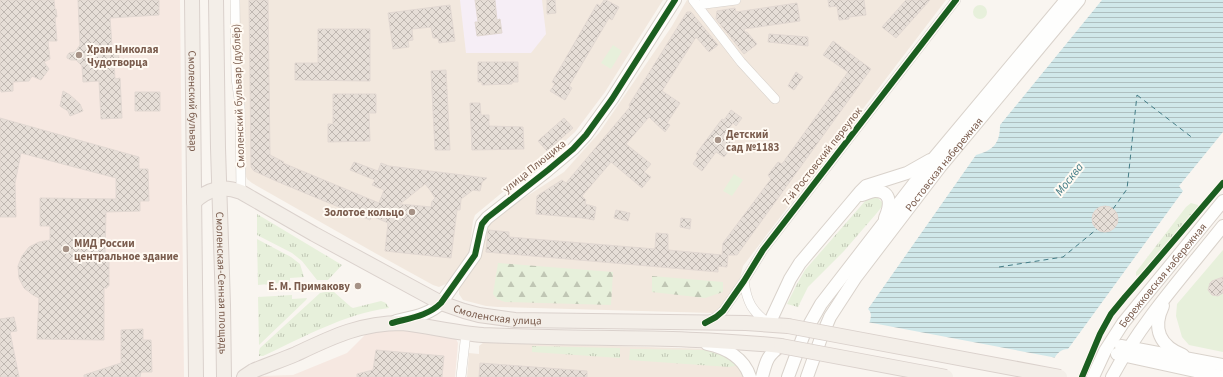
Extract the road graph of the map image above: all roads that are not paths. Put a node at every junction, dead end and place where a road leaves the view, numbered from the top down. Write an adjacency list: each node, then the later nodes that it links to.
1 (192, 0): 15 (main road, Смоленский бульвар)
2 (216, 0): 12 (main road)
3 (235, 0): 13 (street, Смоленский бульвар (дублёр))
4 (675, 0): 21 (main road, улица Плющиха)
5 (736, 0): 9 (street)
6 (956, 0): 19 (street, 7-й Ростовский переулок)
7 (1066, 0): 11 (main road, Ростовская набережная)
8 (1079, 0): 39 (main road, Ростовская набережная)
9 (695, 2): 10 (street)
10 (776, 99)
11 (933, 159): 16 (main road); 17 (main road, Ростовская набережная)
12 (220, 189): 13 (main road, Смоленская улица); 15 (main road, Смоленская улица); 33 (main road, Смоленская-Сенная площадь)
13 (241, 192): 21 (main road, Смоленская улица)
14 (1223, 201): 28 (main road, Бережковская набережная)
15 (194, 202): 32 (main road)
16 (850, 204): 17 (main road); 24 (main road)
17 (882, 225): 38 (main road, Ростовская набережная)
18 (1223, 226): 20 (main road, Бережковская набережная)
19 (744, 281): 23 (street, 7-й Ростовский переулок); 24 (street)
20 (1168, 295): 29 (main road, Бережковская набережная); 30 (main road)
21 (441, 303): 22 (main road, улица Плющиха); 23 (main road, Смоленская улица)
22 (392, 322): 25 (main road, Смоленская улица); 34 (main road, Смоленская улица)
23 (705, 323): 24 (main road, Смоленская улица)
24 (769, 324): 41 (main road, Смоленская улица, bridge)
25 (466, 333): 26 (main road, Смоленская улица); 35 (street)
26 (691, 339): 27 (main road, Смоленская улица); 36 (main road)
27 (781, 346): 37 (main road); 40 (main road, Смоленская улица, bridge)
28 (1108, 348): 29 (main road); 42 (main road, Бережковская набережная)
29 (1126, 351): 30 (main road); 43 (main road, Бережковская набережная); 44 (main road)
30 (1199, 360): 31 (main road)
31 (1223, 365)
32 (196, 377)
33 (224, 377)
34 (244, 377)
35 (461, 377)
36 (750, 377)
37 (762, 377)
38 (788, 377)
39 (807, 377)
40 (946, 377)
41 (1060, 377)
42 (1093, 377)
43 (1112, 377)
44 (1223, 377)

